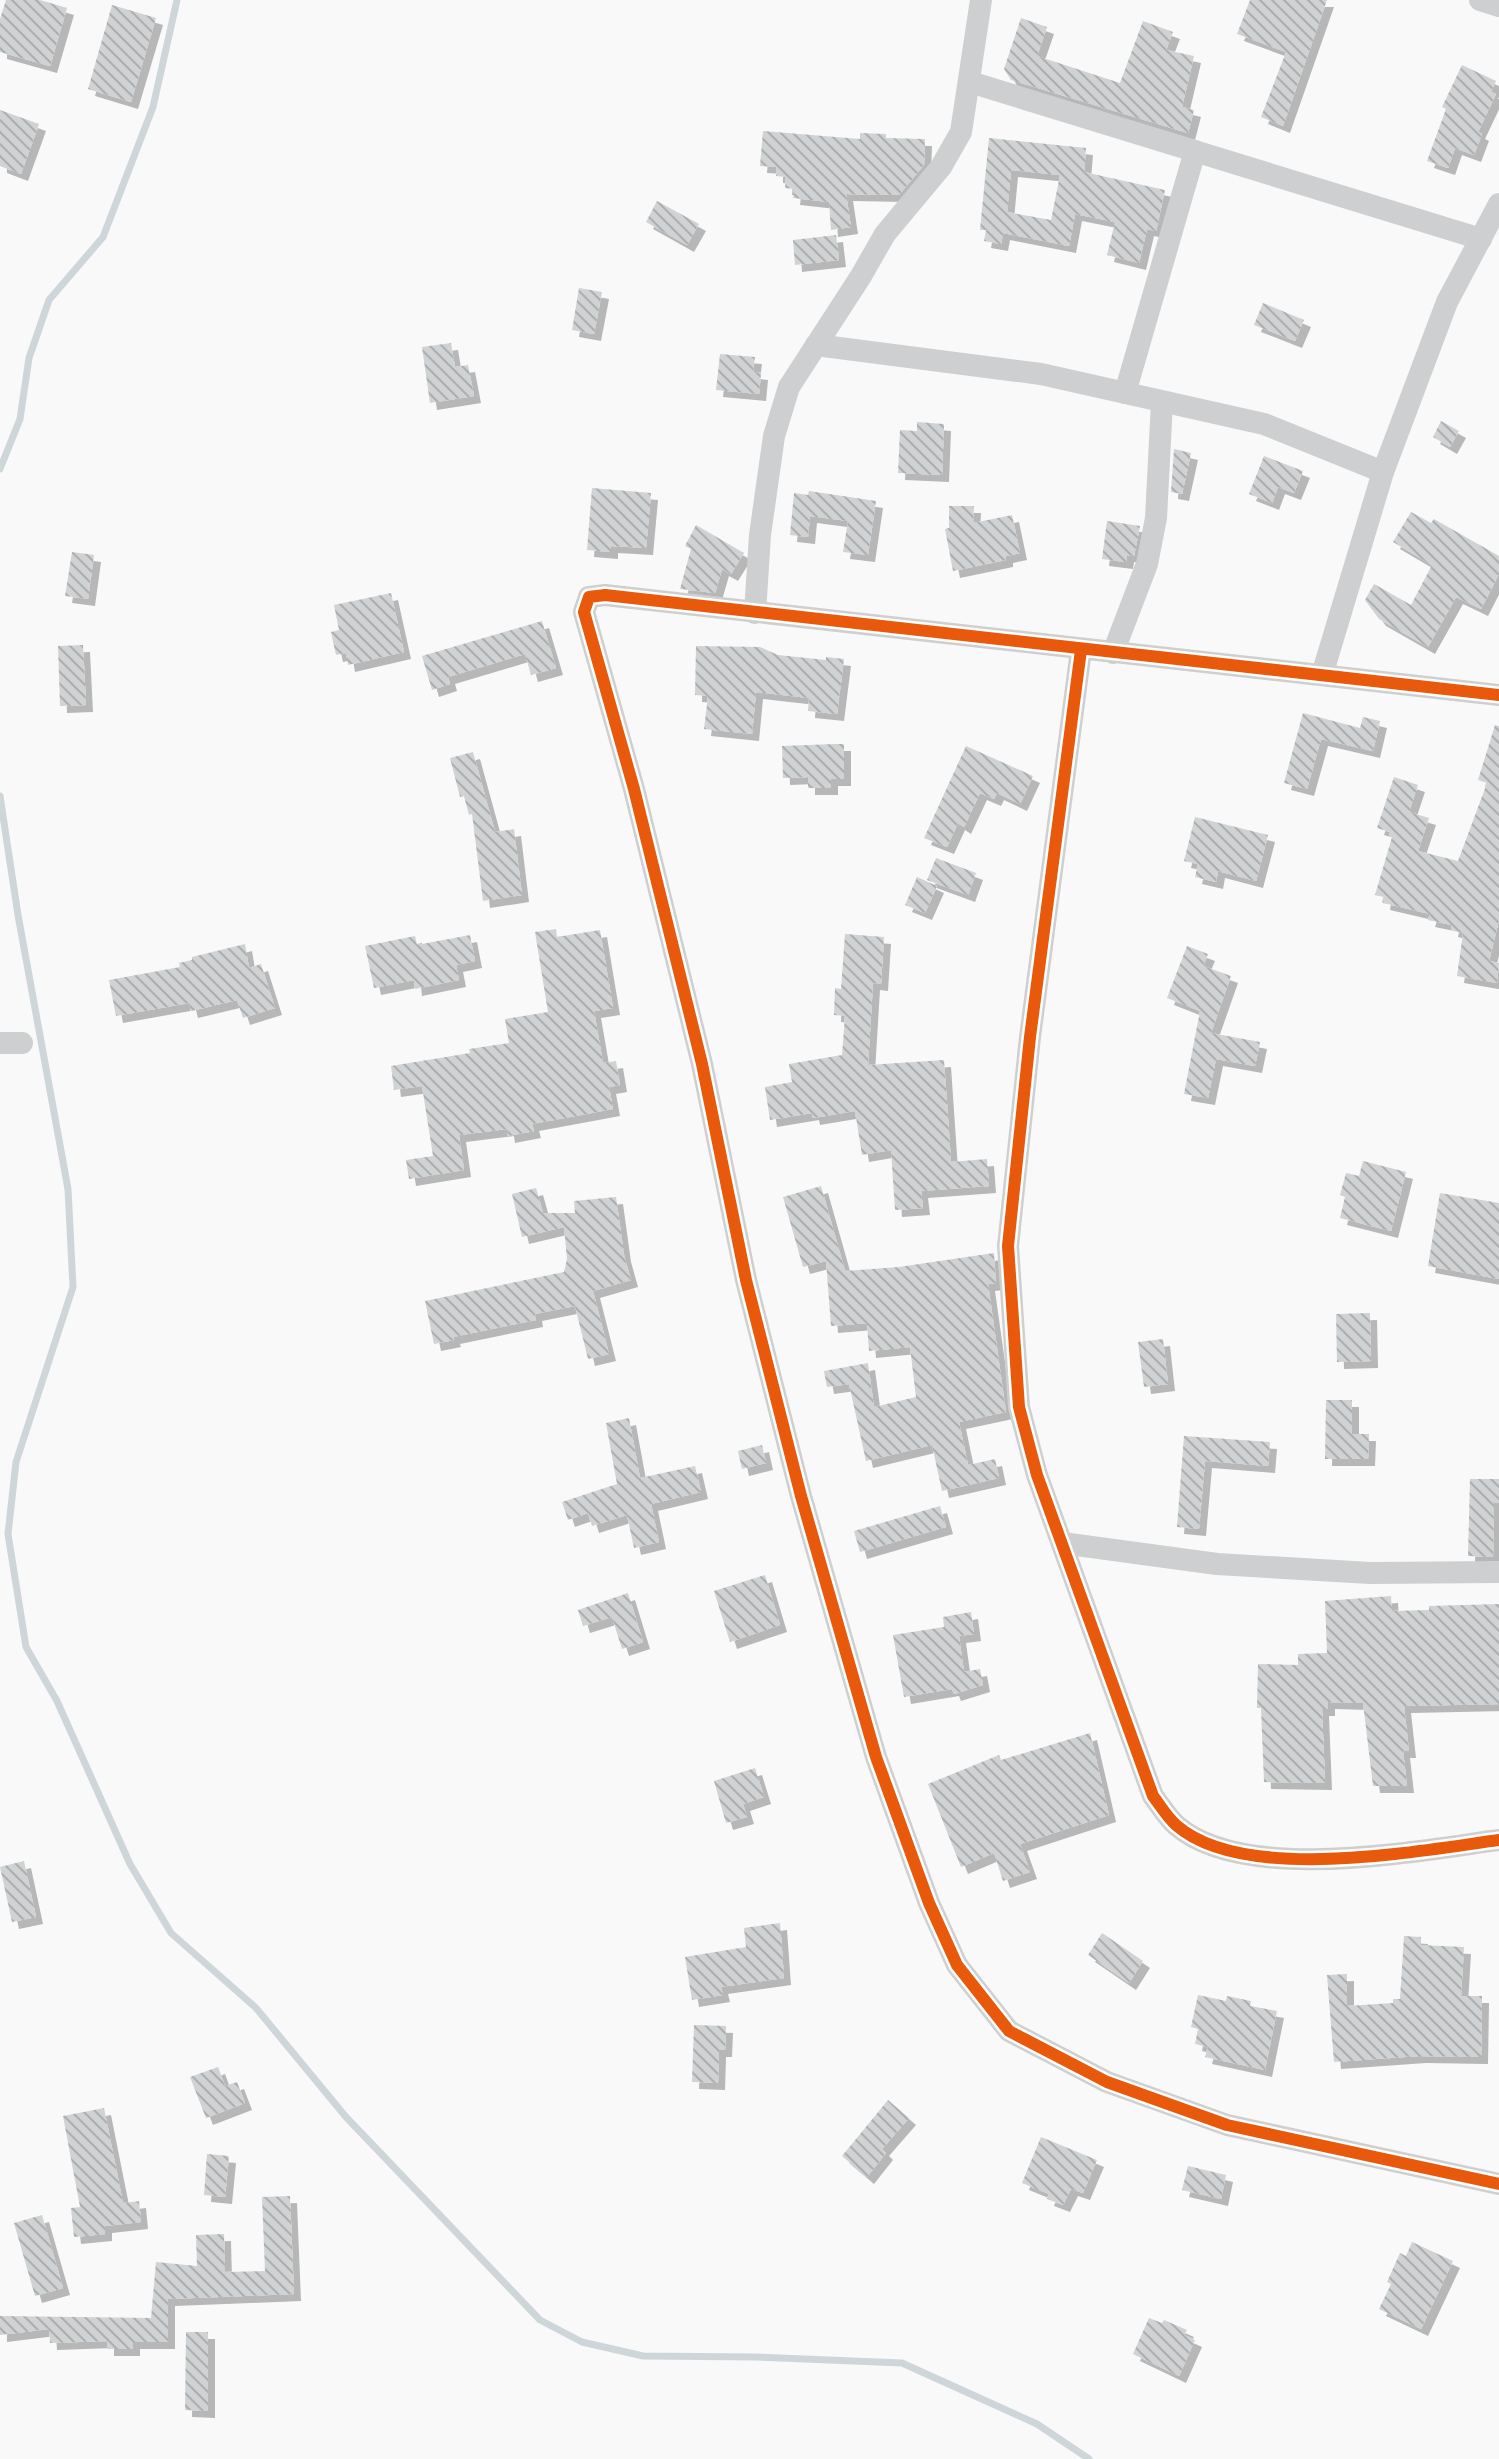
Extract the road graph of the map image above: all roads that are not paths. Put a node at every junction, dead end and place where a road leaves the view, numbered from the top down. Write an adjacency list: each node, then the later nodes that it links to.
1 (981, 0): 4 (street)
2 (1480, 0): 3 (street)
3 (1499, 6)
4 (970, 82): 5 (street); 8 (street)
5 (1195, 151): 7 (street); 9 (street)
6 (1499, 204): 7 (street)
7 (1481, 239): 11 (street)
8 (816, 345): 9 (street); 12 (street)
9 (1125, 393): 10 (street)
10 (1162, 402): 11 (street); 14 (street)
11 (1383, 472): 15 (street)
12 (755, 613): 13 (street); 20 (street)
13 (1081, 650): 14 (street); 17 (street)
14 (1113, 653): 15 (street)
15 (1322, 675): 16 (street)
16 (1499, 695)
17 (1062, 1543): 18 (street); 19 (street)
18 (1499, 1572)
19 (1499, 1840)
20 (1499, 2184)

